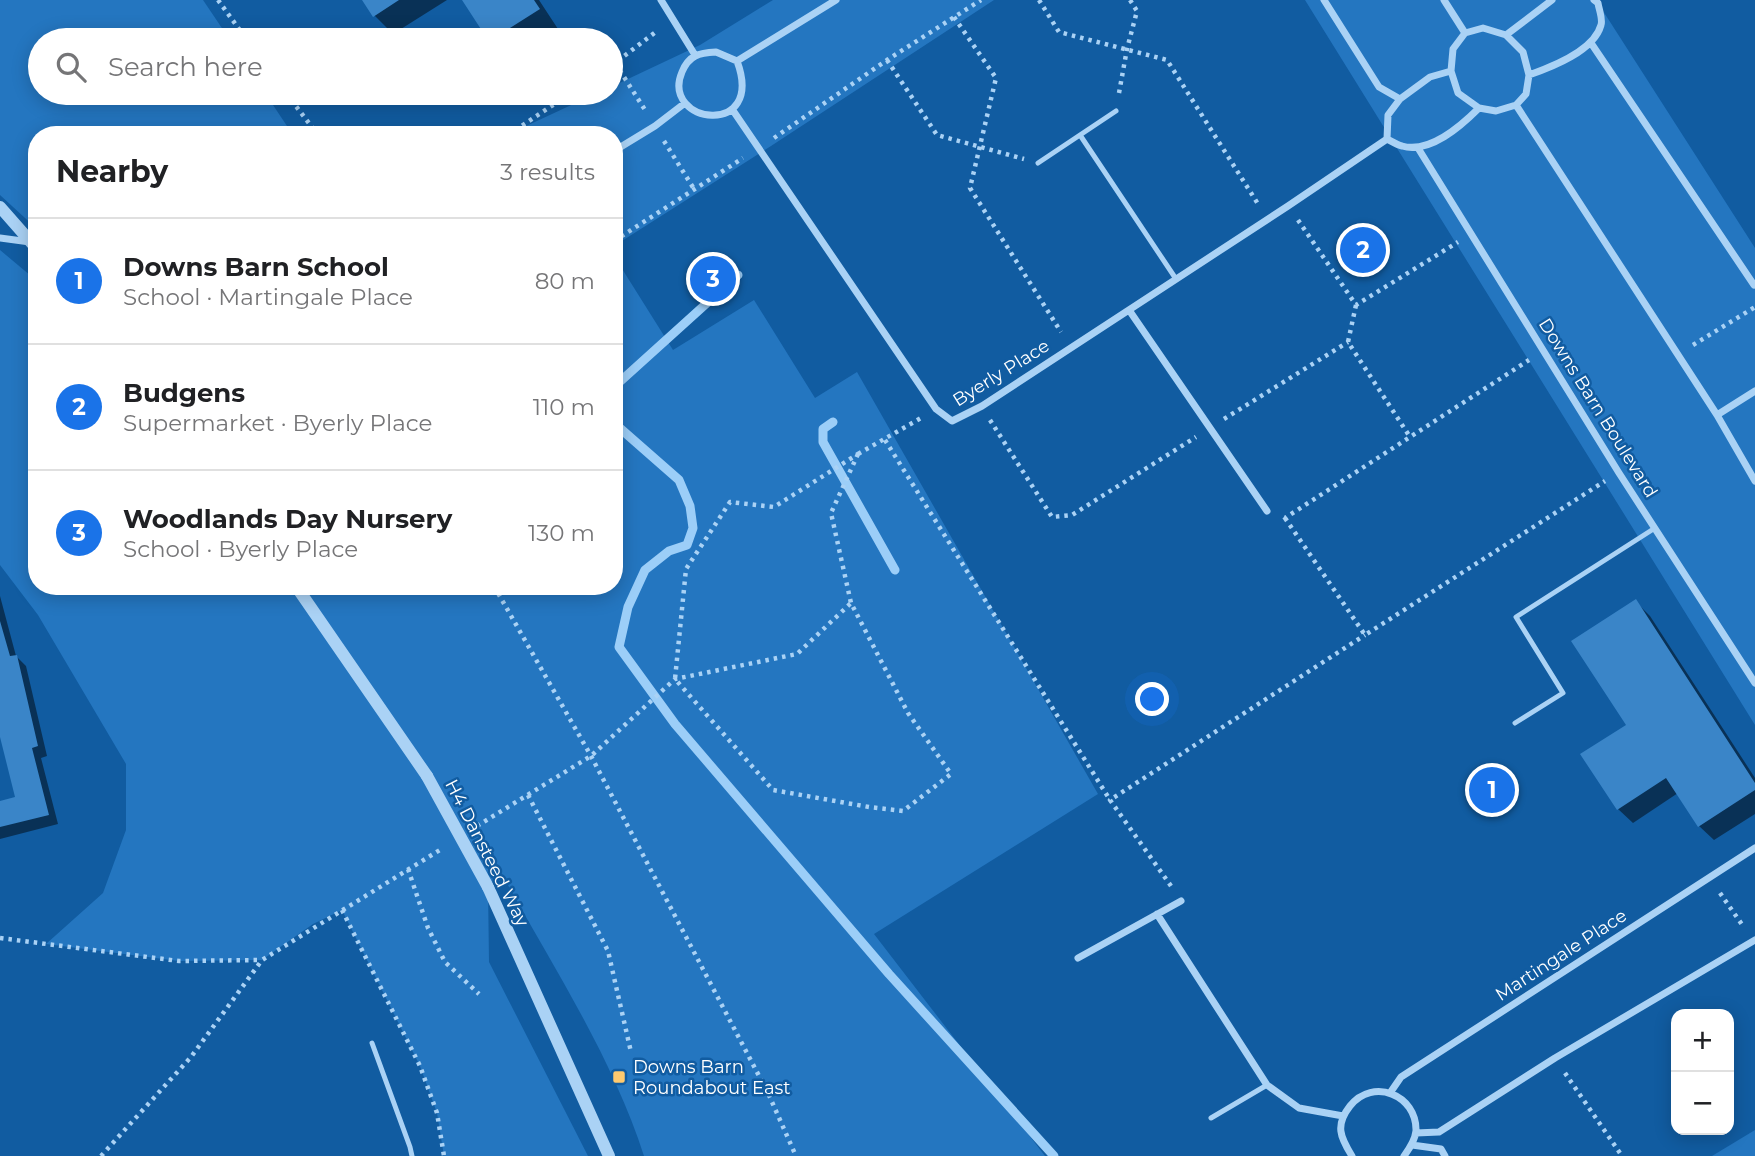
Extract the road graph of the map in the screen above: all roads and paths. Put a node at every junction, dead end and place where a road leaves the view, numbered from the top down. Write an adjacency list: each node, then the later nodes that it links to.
1 (218, 0): 13 (path)
2 (661, 0): 12 (street)
3 (836, 0): 21 (street)
4 (981, 0): 11 (path)
5 (1039, 0): 17 (path)
6 (1130, 0): 17 (path)
7 (1324, 0): 25 (street)
8 (1444, 0): 14 (street)
9 (1552, 0): 15 (street)
10 (1599, 1): 16 (street)
11 (954, 17): 20 (path); 39 (path)
12 (673, 19): 18 (street); 19 (path)
13 (238, 28)
14 (1465, 33): 15 (street); 22 (street)
15 (1506, 35): 23 (street)
16 (1591, 43): 23 (street); 53 (street)
17 (1127, 50): 32 (path); 46 (path)
18 (695, 55): 21 (street); 26 (street)
19 (623, 57)
20 (887, 60): 39 (path); 40 (path)
21 (737, 61): 31 (street)
22 (1451, 71): 25 (street); 30 (street)
23 (1529, 75): 29 (street)
24 (623, 80): 35 (path)
25 (1400, 99): 37 (street)
26 (685, 103): 31 (street); 35 (street)
27 (295, 105): 33 (path)
28 (553, 105): 34 (path)
29 (1516, 105): 30 (street); 60 (street)
30 (1479, 108): 41 (street)
31 (732, 109): 40 (street, Byerly Place)
32 (1116, 111): 36 (lane)
33 (311, 126)
34 (522, 126)
35 (655, 126): 38 (street); 43 (path)
36 (1080, 135): 42 (lane); 52 (lane)
37 (1387, 139): 41 (street); 44 (street, Byerly Place)
38 (623, 146)
39 (980, 146): 42 (path); 58 (path)
40 (758, 148): 43 (path); 63 (street, Byerly Place)
41 (1418, 148): 47 (street, Downs Barn Boulevard)
42 (1038, 163)
43 (694, 189): 48 (path)
44 (1288, 206): 46 (street, Byerly Place); 54 (path)
45 (0, 208): 50 (street)
46 (1267, 219): 52 (street, Byerly Place)
47 (1470, 234): 54 (path); 59 (street, Downs Barn Boulevard)
48 (623, 235)
49 (0, 238): 51 (street)
50 (28, 239)
51 (28, 245)
52 (1176, 279): 56 (street, Byerly Place)
53 (1754, 285)
54 (1356, 305): 57 (path)
55 (1755, 307): 60 (path)
56 (1129, 310): 58 (street, Byerly Place); 65 (street)
57 (1348, 342): 65 (path); 66 (path)
58 (1071, 348): 62 (street, Byerly Place)
59 (1543, 351): 66 (path); 69 (street, Downs Barn Boulevard)
60 (1677, 356): 64 (street)
61 (1755, 391): 64 (street)
62 (982, 406): 63 (street, Byerly Place); 65 (path)
63 (936, 409): 67 (path)
64 (1717, 415): 70 (street)
65 (1210, 428): 71 (street)
66 (1410, 437): 72 (path)
67 (885, 440): 68 (path); 83 (path)
68 (858, 454): 76 (path); 78 (path)
69 (1619, 473): 73 (street, Downs Barn Boulevard); 77 (path)
70 (1755, 481)
71 (1267, 510): 72 (path)
72 (1286, 518): 77 (path)
73 (1655, 527): 79 (street, Downs Barn Boulevard); 80 (lane)
74 (302, 595): 109 (street, H4 Dansteed Way, bridge)
75 (499, 595): 81 (path)
76 (851, 603): 78 (path); 78 (path)
77 (1365, 635): 83 (path)
78 (675, 678): 81 (path)
79 (1755, 683)
80 (1515, 723)
81 (591, 756): 82 (path); 110 (path)
82 (528, 795): 84 (path); 98 (path)
83 (1110, 800): 89 (path)
84 (474, 828)
85 (452, 842): 87 (path)
86 (1755, 848): 88 (street, Martingale Place)
87 (408, 869): 90 (path); 96 (path)
88 (1710, 877): 93 (path); 101 (street, Martingale Place)
89 (1181, 901): 91 (street)
90 (342, 910): 95 (path); 108 (path)
91 (1157, 914): 94 (street); 100 (street)
92 (0, 938): 95 (path)
93 (1755, 941): 99 (street)
94 (1079, 958)
95 (262, 960): 106 (path)
96 (480, 994)
97 (372, 1043): 107 (lane)
98 (631, 1052)
99 (1555, 1058): 104 (street); 114 (path)
100 (1267, 1085): 102 (street); 103 (lane)
101 (1390, 1093): 102 (street); 104 (street)
102 (1343, 1116): 111 (street)
103 (1211, 1118)
104 (1416, 1133): 105 (street)
105 (1412, 1145): 112 (street); 113 (street)
106 (102, 1156)
107 (412, 1156)
108 (444, 1156)
109 (609, 1156)
110 (796, 1156)
111 (1352, 1156)
112 (1404, 1156)
113 (1445, 1156)
114 (1622, 1156)

